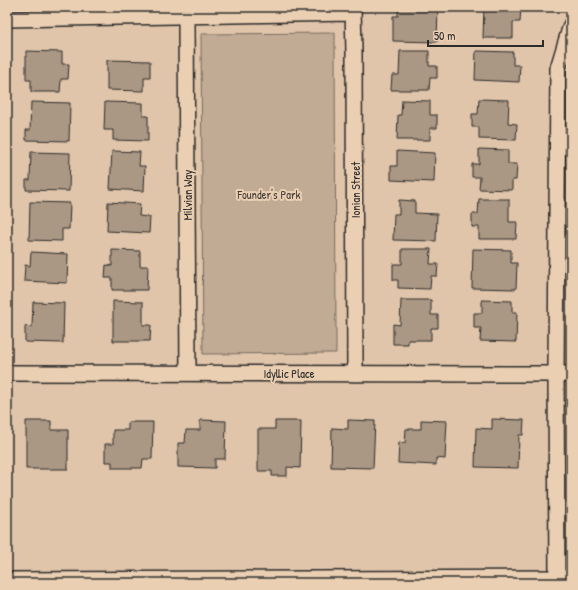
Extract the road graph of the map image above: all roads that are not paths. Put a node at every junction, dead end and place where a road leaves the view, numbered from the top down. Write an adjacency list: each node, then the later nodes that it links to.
1 (353, 10): 2 (street); 7 (street, Ionian Street)
2 (186, 16): 3 (street); 6 (street, Milvian Way)
3 (7, 19)
4 (571, 25): 8 (street)
5 (7, 373): 6 (street, Idyllic Place)
6 (188, 374): 7 (street, Idyllic Place)
7 (355, 374): 8 (street, Idyllic Place)
8 (556, 374): 9 (street, Idyllic Place); 10 (street)
9 (571, 374)
10 (564, 578): 12 (street)
11 (7, 580): 12 (street)
12 (486, 581)

